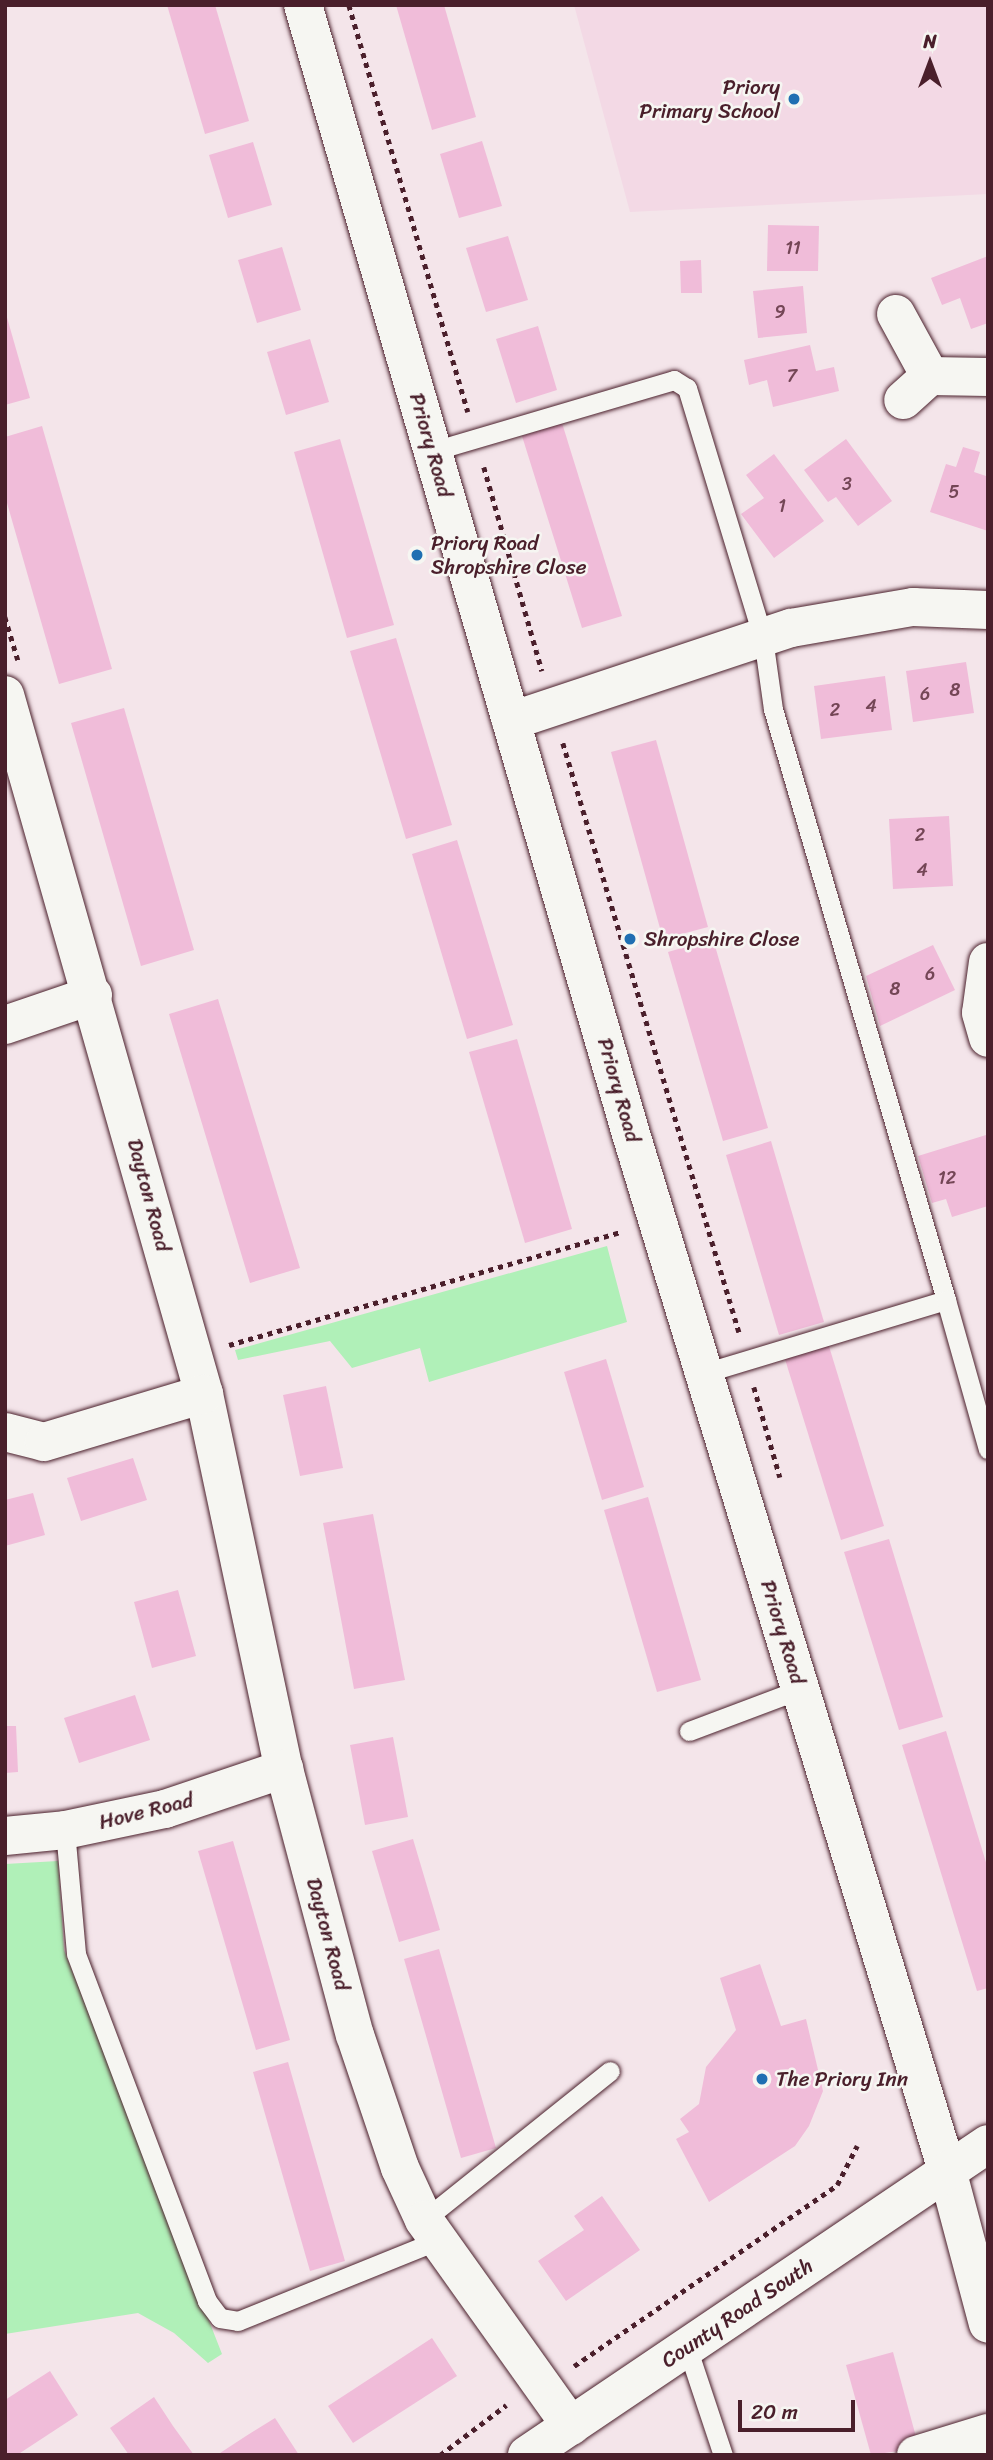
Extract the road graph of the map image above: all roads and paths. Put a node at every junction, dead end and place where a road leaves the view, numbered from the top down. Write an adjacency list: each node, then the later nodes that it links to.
1 (303, 5): 6 (street, Priory Road)
2 (349, 5): 5 (path)
3 (896, 314): 4 (street)
4 (988, 377)
5 (475, 438): 6 (lane); 9 (lane); 11 (path)
6 (433, 451): 12 (street, Priory Road)
7 (988, 610): 9 (street)
8 (5, 617): 10 (path)
9 (763, 638): 11 (street); 18 (lane)
10 (13, 684): 14 (street, Dayton Road)
11 (552, 708): 12 (street); 20 (path)
12 (511, 721): 17 (street, Priory Road)
13 (988, 962): 16 (street)
14 (93, 995): 15 (street); 22 (street, Dayton Road)
15 (5, 1025)
16 (988, 1038)
17 (658, 1221): 19 (path); 21 (street, Priory Road)
18 (946, 1300): 20 (lane); 24 (lane)
19 (218, 1349)
20 (746, 1360): 21 (lane); 25 (path)
21 (704, 1373): 26 (street, Priory Road)
22 (204, 1394): 23 (street); 28 (street, Dayton Road)
23 (5, 1432)
24 (988, 1449)
25 (783, 1487)
26 (801, 1689): 27 (lane); 34 (street, Priory Road)
27 (690, 1731)
28 (284, 1769): 29 (street, Hove Road); 35 (street, Dayton Road)
29 (65, 1830): 30 (street, Hove Road); 35 (lane)
30 (5, 1836)
31 (610, 2071): 35 (lane)
32 (988, 2144): 34 (street, County Road South)
33 (857, 2146): 38 (path)
34 (947, 2171): 36 (street, Priory Road); 37 (street, County Road South)
35 (431, 2230): 39 (street, Dayton Road)
36 (988, 2324)
37 (687, 2347): 39 (street, County Road South); 42 (lane)
38 (569, 2369)
39 (571, 2426): 41 (street, County Road South)
40 (988, 2433): 43 (street)
41 (527, 2455)
42 (723, 2455)
43 (916, 2455)

